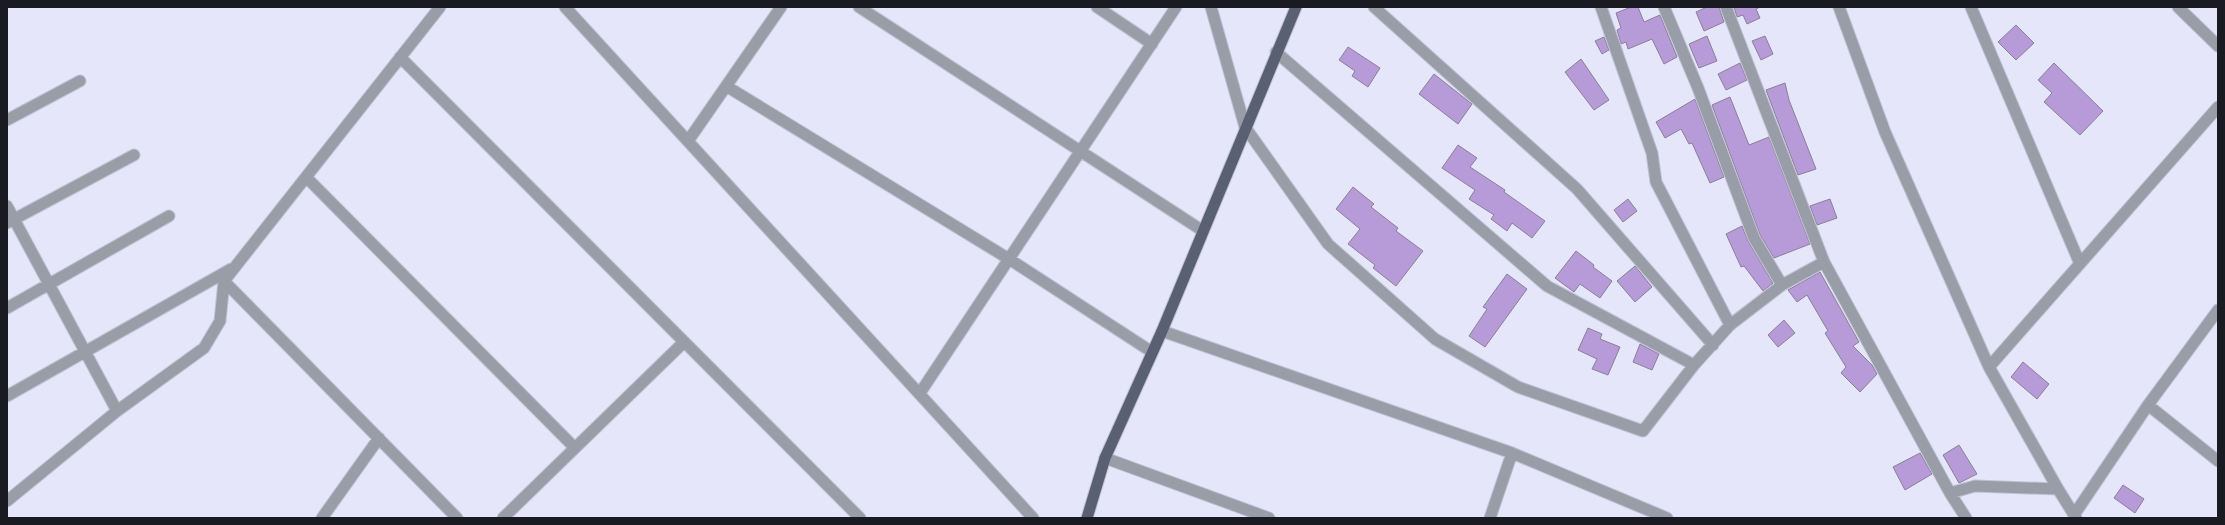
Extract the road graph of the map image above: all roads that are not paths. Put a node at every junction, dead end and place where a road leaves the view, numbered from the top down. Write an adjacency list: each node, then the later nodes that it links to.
1 (440, 7): 19 (street)
2 (565, 7): 25 (street)
3 (781, 7): 21 (street)
4 (859, 7): 26 (street)
5 (1096, 7): 16 (street)
6 (1176, 7): 16 (street)
7 (1211, 7): 24 (street)
8 (1296, 7): 18 (main road)
9 (1374, 7): 45 (street)
10 (1601, 7): 42 (street)
11 (1664, 7): 39 (street)
12 (1726, 7): 34 (street)
13 (1839, 7): 49 (street)
14 (1971, 7): 35 (street)
15 (2178, 7): 17 (street)
16 (1152, 44): 26 (street)
17 (2218, 46)
18 (1276, 52): 24 (main road); 48 (street)
19 (400, 58): 28 (street); 44 (street)
20 (80, 81): 23 (street)
21 (726, 86): 25 (street); 33 (street)
22 (2218, 107): 35 (street)
23 (7, 120)
24 (1245, 127): 32 (main road); 48 (street)
25 (688, 141): 50 (street)
26 (1080, 152): 32 (street); 33 (street)
27 (134, 155): 31 (street)
28 (306, 177): 36 (street); 55 (street)
29 (7, 206): 31 (street)
30 (169, 216): 38 (street)
31 (11, 221): 38 (street)
32 (1203, 231): 43 (main road)
33 (1009, 259): 46 (street); 50 (street)
34 (1824, 262): 39 (street); 60 (street)
35 (2080, 264): 49 (street)
36 (237, 265): 37 (street); 47 (street)
37 (224, 281): 53 (street); 54 (street)
38 (50, 285): 40 (street); 47 (street)
39 (1782, 286): 42 (street)
40 (7, 308)
41 (2218, 310): 52 (street)
42 (1730, 325): 45 (street)
43 (1162, 331): 46 (main road); 56 (street)
44 (684, 342): 55 (street); 66 (street)
45 (1713, 345): 48 (street)
46 (1152, 352): 57 (main road)
47 (86, 353): 51 (street); 53 (street)
48 (1694, 365)
49 (1989, 367): 59 (street)
50 (920, 393): 67 (street)
51 (7, 396)
52 (2148, 405): 58 (street); 62 (street)
53 (117, 411): 61 (street)
54 (379, 438): 63 (street); 64 (street)
55 (575, 448): 65 (street)
56 (1512, 453): 70 (street); 71 (street)
57 (1105, 458): 68 (main road); 69 (street)
58 (2218, 461)
59 (2058, 489): 60 (street); 62 (street)
60 (1950, 493): 72 (street)
61 (7, 501)
62 (2075, 517)
63 (322, 518)
64 (458, 518)
65 (503, 518)
66 (860, 518)
67 (1033, 518)
68 (1086, 518)
69 (1269, 518)
70 (1490, 518)
71 (1667, 518)
72 (1966, 518)

